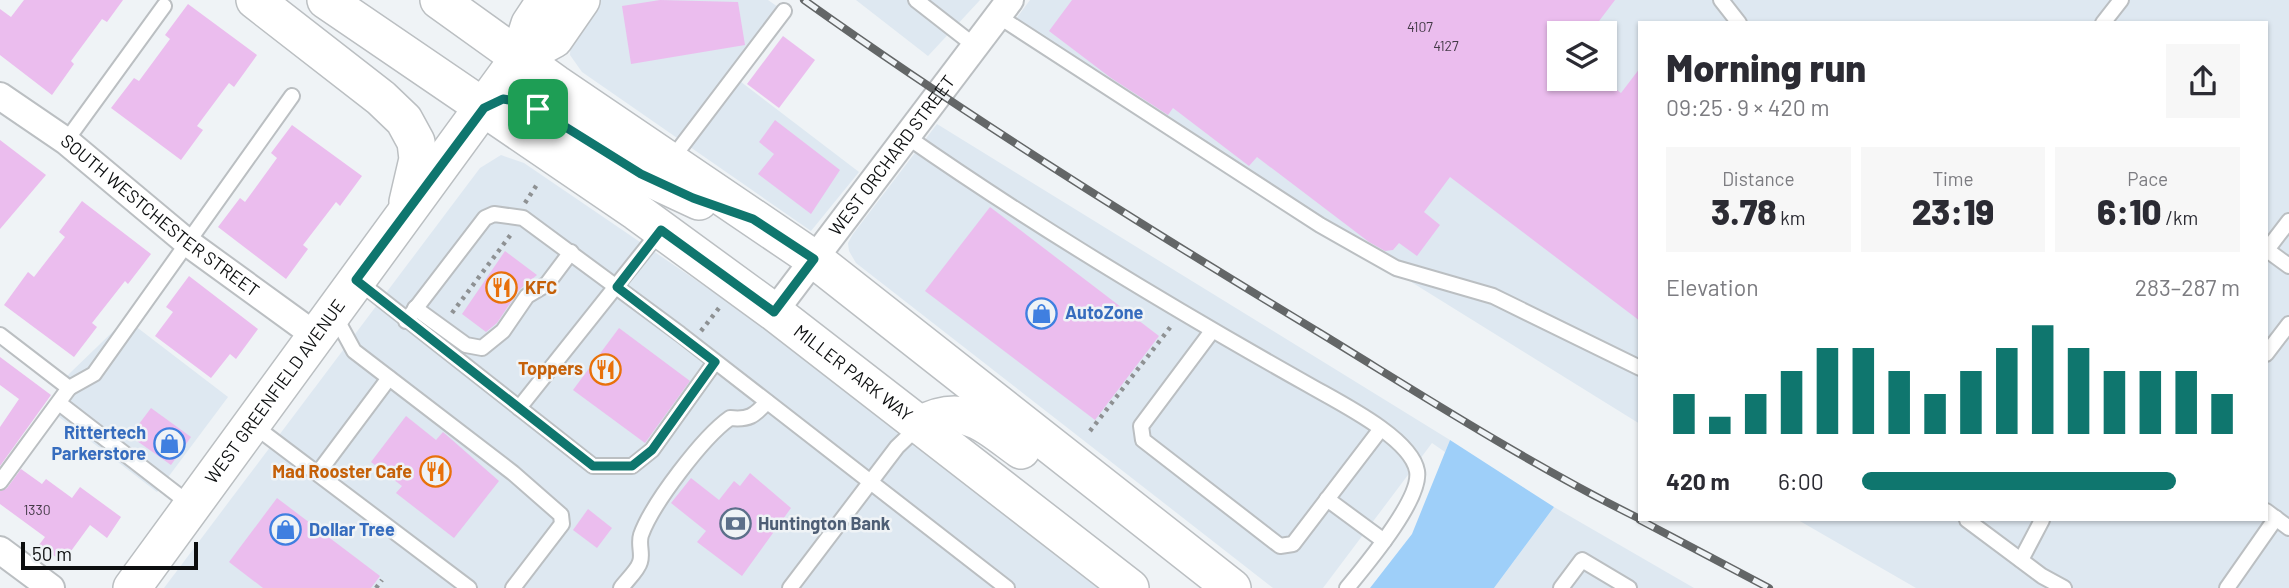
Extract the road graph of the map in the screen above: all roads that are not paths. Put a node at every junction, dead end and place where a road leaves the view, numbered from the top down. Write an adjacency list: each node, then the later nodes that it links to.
1 (255, 0): 23 (main road)
2 (326, 0): 19 (main road, MILLER PARK WAY)
3 (439, 0): 16 (main road)
4 (547, 0): 16 (main road, WEST GREENFIELD AVENUE)
5 (581, 0): 16 (main road, WEST GREENFIELD AVENUE)
6 (916, 0): 10 (lane)
7 (1721, 0): 13 (lane)
8 (2121, 0): 14 (lane)
9 (164, 6): 21 (lane)
10 (934, 6): 15 (lane)
11 (1004, 8): 15 (street, WEST ORCHARD STREET); 44 (lane)
12 (784, 10): 22 (lane)
13 (1737, 21)
14 (2105, 21)
15 (975, 46): 20 (street, WEST ORCHARD STREET)
16 (519, 58): 19 (main road, WEST GREENFIELD AVENUE); 22 (main road)
17 (0, 96): 21 (street, SOUTH WESTCHESTER STREET)
18 (292, 96): 27 (lane)
19 (484, 108): 23 (main road, WEST GREENFIELD AVENUE); 24 (main road); 26 (main road, MILLER PARK WAY)
20 (906, 136): 31 (street, WEST ORCHARD STREET); 40 (lane)
21 (66, 141): 27 (street, SOUTH WESTCHESTER STREET)
22 (670, 161): 24 (main road)
23 (402, 218): 33 (main road, WEST GREENFIELD AVENUE)
24 (753, 219): 31 (main road)
25 (2289, 221): 28 (lane)
26 (661, 230): 34 (lane); 36 (main road, MILLER PARK WAY)
27 (188, 243): 38 (street, SOUTH WESTCHESTER STREET); 46 (lane)
28 (2268, 249)
29 (2268, 251): 32 (lane)
30 (571, 252): 34 (lane); 35 (lane); 35 (lane)
31 (814, 259): 36 (street, WEST ORCHARD STREET); 59 (main road)
32 (2289, 266)
33 (356, 280): 37 (lane); 38 (main road, WEST GREENFIELD AVENUE)
34 (617, 287): 43 (lane); 49 (lane)
35 (415, 309): 37 (lane)
36 (774, 312): 51 (main road, MILLER PARK WAY)
37 (406, 321): 49 (lane)
38 (325, 324): 45 (lane); 50 (main road, WEST GREENFIELD AVENUE)
39 (2289, 324): 42 (lane)
40 (1212, 331): 52 (lane); 56 (lane)
41 (0, 335): 46 (lane)
42 (2268, 351)
43 (715, 362): 47 (lane); 49 (lane)
44 (1638, 367)
45 (389, 378): 53 (lane); 70 (lane)
46 (69, 388): 48 (lane)
47 (767, 402): 55 (lane); 71 (lane)
48 (59, 403): 54 (lane); 57 (lane)
49 (519, 408)
50 (253, 425): 53 (lane); 57 (main road, WEST GREENFIELD AVENUE)
51 (920, 425): 55 (lane); 59 (main road); 74 (main road, MILLER PARK WAY)
52 (1380, 430): 56 (lane); 64 (lane)
53 (318, 473): 69 (lane)
54 (0, 482)
55 (871, 482): 72 (lane); 73 (lane)
56 (1326, 499): 64 (lane)
57 (192, 506): 67 (main road, WEST GREENFIELD AVENUE)
58 (2271, 514): 63 (lane)
59 (1147, 521): 75 (main road)
60 (1968, 521): 66 (lane)
61 (2041, 521): 66 (lane)
62 (2267, 521): 80 (lane)
63 (2289, 527)
64 (1384, 541): 76 (lane)
65 (0, 550): 68 (street)
66 (2021, 560): 79 (lane)
67 (135, 587)
68 (51, 588)
69 (469, 588)
70 (513, 588)
71 (621, 588)
72 (790, 588)
73 (1007, 588)
74 (1129, 588)
75 (1232, 588)
76 (1348, 588)
77 (1561, 588): 78 (lane)
78 (1629, 588)
79 (2064, 588)
80 (2227, 588)

